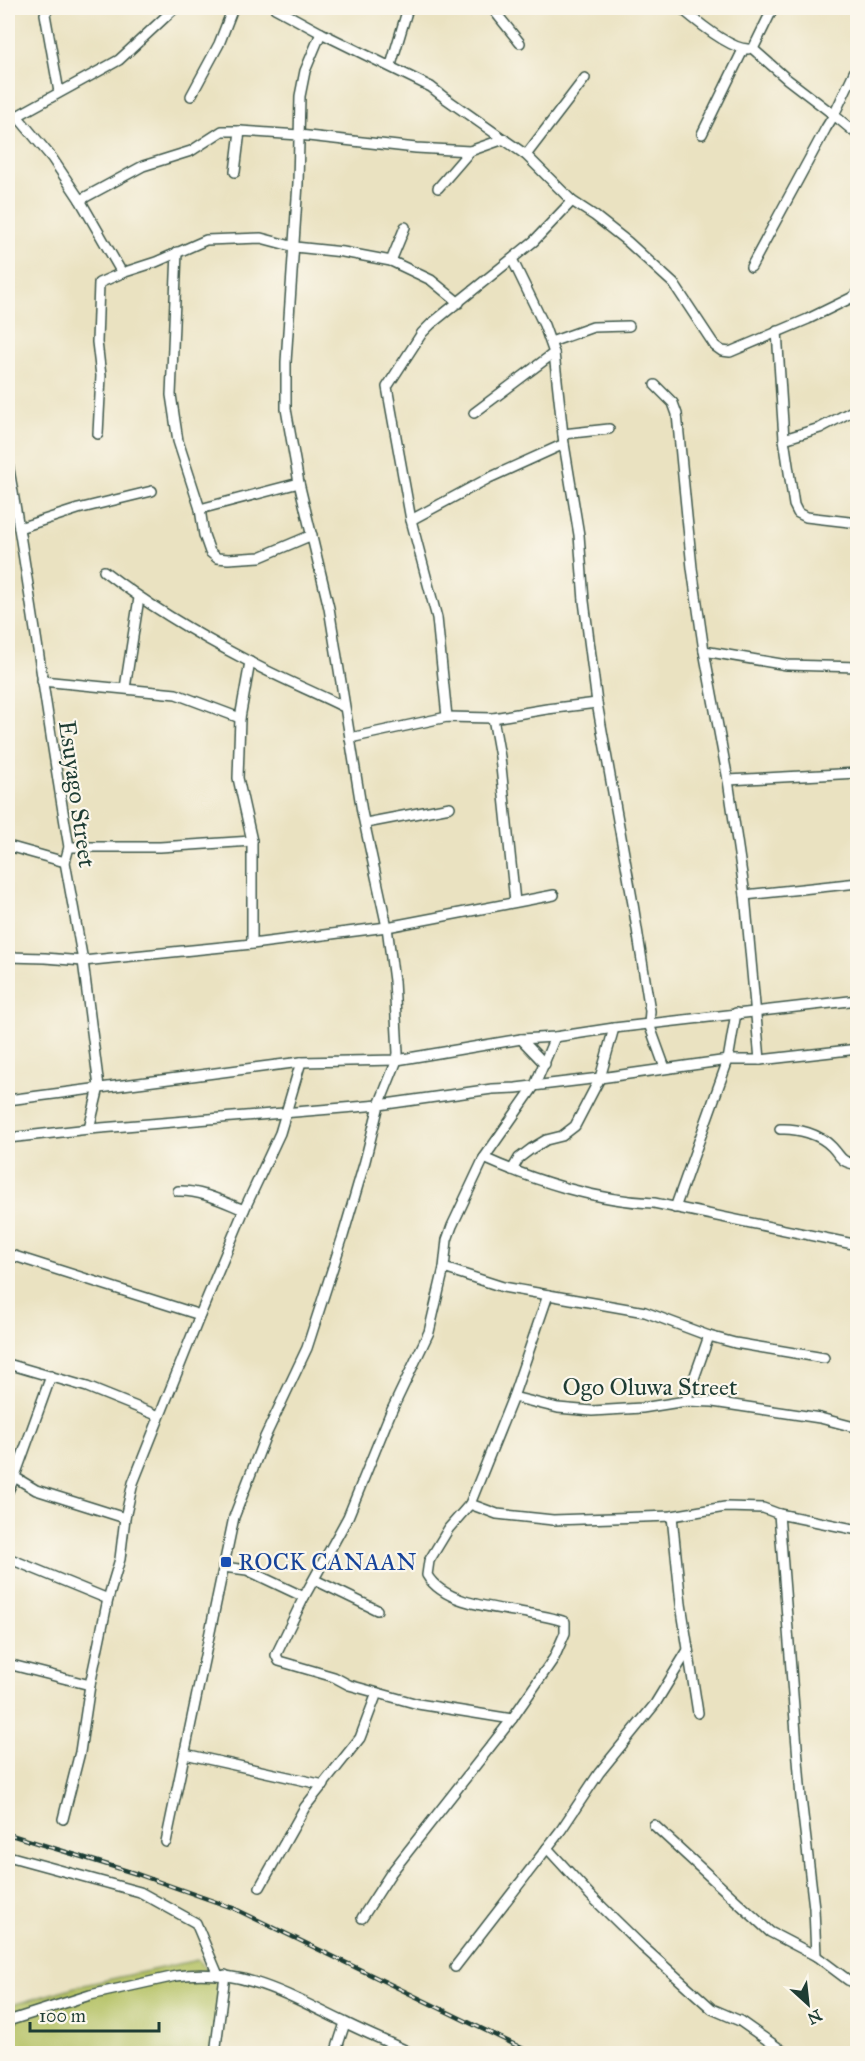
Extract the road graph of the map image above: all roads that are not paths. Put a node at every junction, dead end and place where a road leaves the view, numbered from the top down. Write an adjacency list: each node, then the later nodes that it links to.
1 (49, 8): 15 (street)
2 (175, 8): 15 (street)
3 (232, 8): 16 (street)
4 (276, 8): 9 (street)
5 (408, 8): 13 (street)
6 (492, 8): 10 (street)
7 (681, 8): 11 (street)
8 (773, 8): 11 (street)
9 (321, 33): 13 (street); 22 (street)
10 (519, 43)
11 (748, 49): 17 (street); 21 (street)
12 (858, 64): 17 (street)
13 (391, 66): 24 (street)
14 (585, 78): 26 (street)
15 (59, 92): 18 (street)
16 (191, 96)
17 (834, 115): 23 (street); 36 (street)
18 (17, 116): 19 (street); 29 (street)
19 (8, 121)
20 (240, 131): 22 (street); 27 (street); 29 (street)
21 (702, 134)
22 (299, 135): 25 (street); 32 (street)
23 (858, 135)
24 (504, 139): 25 (street); 26 (street)
25 (470, 151): 28 (street)
26 (526, 154): 30 (street)
27 (235, 172)
28 (438, 188)
29 (80, 200): 37 (street)
30 (572, 201): 34 (street); 41 (street)
31 (405, 227): 35 (street)
32 (295, 247): 33 (street); 35 (street); 53 (street)
33 (177, 252): 37 (street); 55 (street)
34 (512, 259): 39 (street); 42 (street)
35 (391, 261): 39 (street)
36 (751, 267)
37 (122, 273): 48 (street)
38 (855, 298): 41 (street)
39 (459, 303): 56 (street)
40 (629, 326): 42 (street)
41 (777, 331): 50 (street)
42 (551, 342): 43 (street)
43 (554, 354): 46 (street); 49 (street)
44 (655, 385): 62 (street)
45 (858, 408): 50 (street)
46 (474, 413)
47 (609, 429): 49 (street)
48 (98, 434)
49 (563, 434): 51 (street)
50 (784, 439): 57 (street)
51 (564, 444): 56 (street); 67 (street)
52 (8, 464): 58 (street, Esuyago Street)
53 (298, 483): 55 (street); 59 (street)
54 (152, 491): 58 (street)
55 (200, 509): 59 (street)
56 (411, 520): 69 (street)
57 (858, 523)
58 (19, 528): 65 (street, Esuyago Street)
59 (312, 535): 68 (street)
60 (104, 571): 61 (street)
61 (139, 598): 63 (street); 66 (street)
62 (704, 651): 64 (street); 74 (street)
63 (250, 662): 68 (street); 70 (street)
64 (858, 668)
65 (42, 681): 66 (street); 79 (street, Esuyago Street)
66 (125, 688): 70 (street)
67 (597, 703): 71 (street); 92 (street)
68 (344, 707): 72 (street)
69 (447, 717): 71 (street); 72 (street)
70 (240, 718): 77 (street)
71 (493, 718): 84 (street)
72 (350, 738): 76 (street)
73 (858, 773): 74 (street)
74 (728, 780): 83 (street)
75 (450, 807): 76 (street)
76 (366, 823): 85 (street)
77 (252, 841): 79 (street); 86 (street)
78 (8, 846): 80 (street)
79 (69, 847): 80 (street, Esuyago Street)
80 (65, 862): 88 (street, Esuyago Street)
81 (858, 884): 83 (street)
82 (554, 895): 84 (street)
83 (746, 895): 90 (street)
84 (515, 902): 85 (street)
85 (387, 927): 86 (street); 97 (street)
86 (252, 944): 88 (street)
87 (8, 957): 88 (street)
88 (83, 961): 105 (street, Esuyago Street)
89 (858, 1000): 90 (street)
90 (755, 1012): 91 (street); 99 (street)
91 (736, 1013): 92 (street); 98 (street)
92 (649, 1024): 93 (street); 102 (street)
93 (614, 1028): 94 (street); 103 (street)
94 (555, 1037): 95 (street); 101 (street)
95 (521, 1039): 97 (street); 101 (street)
96 (858, 1050): 99 (street)
97 (398, 1060): 100 (street); 107 (street)
98 (728, 1060): 99 (street); 102 (street); 116 (street)
99 (760, 1060)
100 (301, 1062): 105 (street); 108 (street)
101 (545, 1064): 104 (street)
102 (665, 1068): 103 (street)
103 (600, 1078): 104 (street); 114 (street)
104 (535, 1085): 107 (street); 112 (street)
105 (99, 1087): 106 (street); 109 (street, Esuyago Street)
106 (8, 1100)
107 (379, 1105): 108 (street); 139 (street)
108 (287, 1114): 109 (street); 117 (street)
109 (89, 1129): 111 (street)
110 (780, 1129): 113 (street)
111 (8, 1138)
112 (484, 1158): 114 (street); 120 (street)
113 (858, 1165)
114 (512, 1170): 116 (street)
115 (178, 1191): 117 (street)
116 (675, 1208): 118 (street)
117 (244, 1210): 122 (street)
118 (858, 1245)
119 (8, 1254): 122 (street)
120 (444, 1268): 121 (street); 140 (street)
121 (548, 1295): 123 (street); 127 (street)
122 (200, 1315): 129 (street)
123 (709, 1336): 124 (street); 128 (street)
124 (824, 1358)
125 (8, 1364): 126 (street)
126 (51, 1376): 129 (street); 131 (street)
127 (513, 1397): 128 (street, Ogo Oluwa Street); 133 (street)
128 (686, 1401): 130 (street, Ogo Oluwa Street)
129 (159, 1416): 136 (street)
130 (858, 1428)
131 (11, 1475): 132 (street); 136 (street)
132 (8, 1491)
133 (470, 1504): 135 (street); 149 (street)
134 (779, 1514): 135 (street); 137 (street); 159 (street)
135 (672, 1516): 144 (street)
136 (125, 1518): 142 (street)
137 (858, 1530)
138 (8, 1558): 142 (street)
139 (223, 1567): 141 (street); 150 (street)
140 (315, 1580): 141 (street); 143 (street)
141 (304, 1597): 147 (street)
142 (108, 1599): 146 (street)
143 (377, 1610)
144 (688, 1650): 148 (street); 155 (street)
145 (8, 1664): 146 (street)
146 (90, 1685): 152 (street)
147 (377, 1693): 149 (street); 151 (street)
148 (698, 1713)
149 (512, 1719): 158 (street)
150 (185, 1754): 151 (street); 154 (street)
151 (324, 1785): 157 (street)
152 (63, 1819)
153 (654, 1826): 159 (street)
154 (166, 1842)
155 (547, 1848): 160 (street); 168 (street)
156 (8, 1856): 161 (street)
157 (260, 1887)
158 (362, 1918)
159 (816, 1956): 162 (street)
160 (455, 1967)
161 (221, 1975): 163 (street); 164 (street); 165 (street)
162 (858, 1984)
163 (8, 2021)
164 (345, 2023): 166 (street); 167 (street)
165 (215, 2054)
166 (335, 2054)
167 (413, 2054)
168 (787, 2054)

